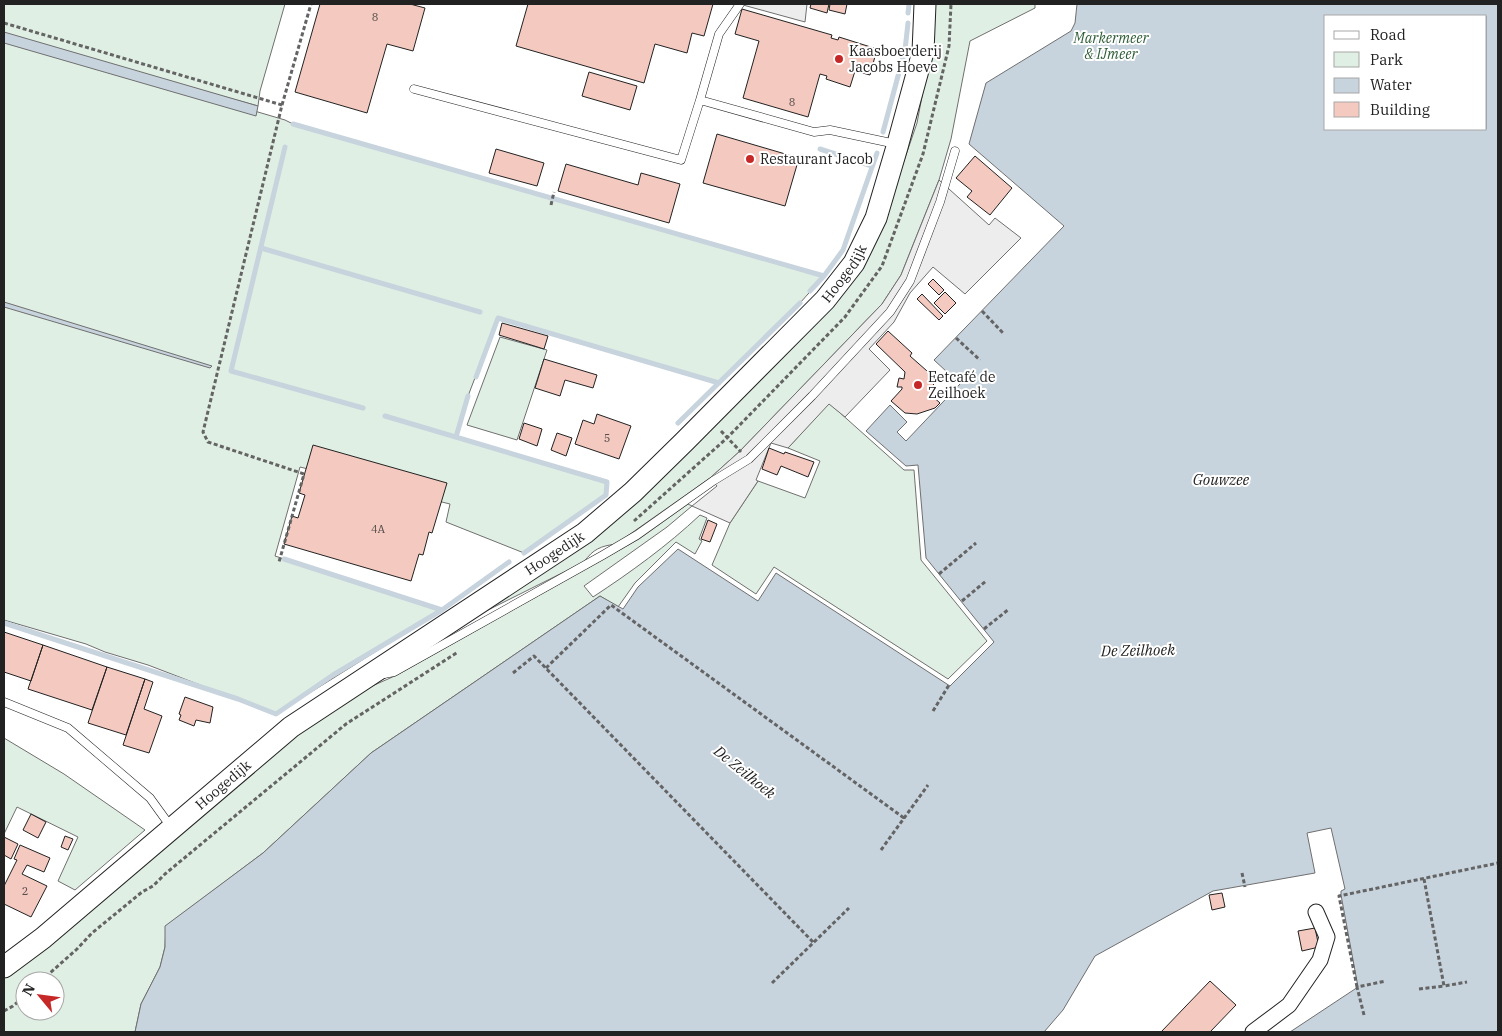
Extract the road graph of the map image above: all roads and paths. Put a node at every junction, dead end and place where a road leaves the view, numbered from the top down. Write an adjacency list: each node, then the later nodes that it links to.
1 (311, 4): 7 (path)
2 (740, 4): 6 (lane)
3 (925, 4): 8 (street, Hoogedijk)
4 (4, 23): 7 (path)
5 (414, 89): 6 (lane)
6 (700, 100): 8 (lane)
7 (282, 105): 19 (path)
8 (898, 144): 16 (street, Hoogedijk)
9 (955, 151): 27 (lane)
10 (554, 192): 11 (path)
11 (551, 205)
12 (982, 311): 13 (path)
13 (1003, 332)
14 (956, 338): 15 (path)
15 (980, 360)
16 (708, 418): 17 (path); 27 (street, Hoogedijk)
17 (740, 451)
18 (976, 543): 20 (path)
19 (278, 562)
20 (939, 574)
21 (986, 581): 22 (path)
22 (962, 601)
23 (1009, 609): 24 (path)
24 (984, 629)
25 (546, 668): 26 (path); 32 (path); 41 (path)
26 (513, 673)
27 (361, 680): 33 (street, Hoogedijk)
28 (949, 685): 30 (path)
29 (4, 702): 33 (lane)
30 (933, 711)
31 (928, 785): 32 (path)
32 (904, 818): 34 (path)
33 (172, 829): 42 (street, Hoogedijk)
34 (881, 850)
35 (1498, 863): 37 (path)
36 (1242, 873): 38 (path)
37 (1424, 879): 46 (path); 47 (path)
38 (1245, 887)
39 (849, 908): 41 (path)
40 (1316, 912): 52 (street)
41 (814, 943): 45 (path)
42 (4, 967)
43 (1386, 981): 47 (path)
44 (1467, 982): 46 (path)
45 (772, 984)
46 (1444, 986): 48 (path)
47 (1357, 987): 51 (path)
48 (1419, 990)
49 (15, 1004): 50 (path)
50 (4, 1012)
51 (1364, 1015)
52 (1253, 1032)

